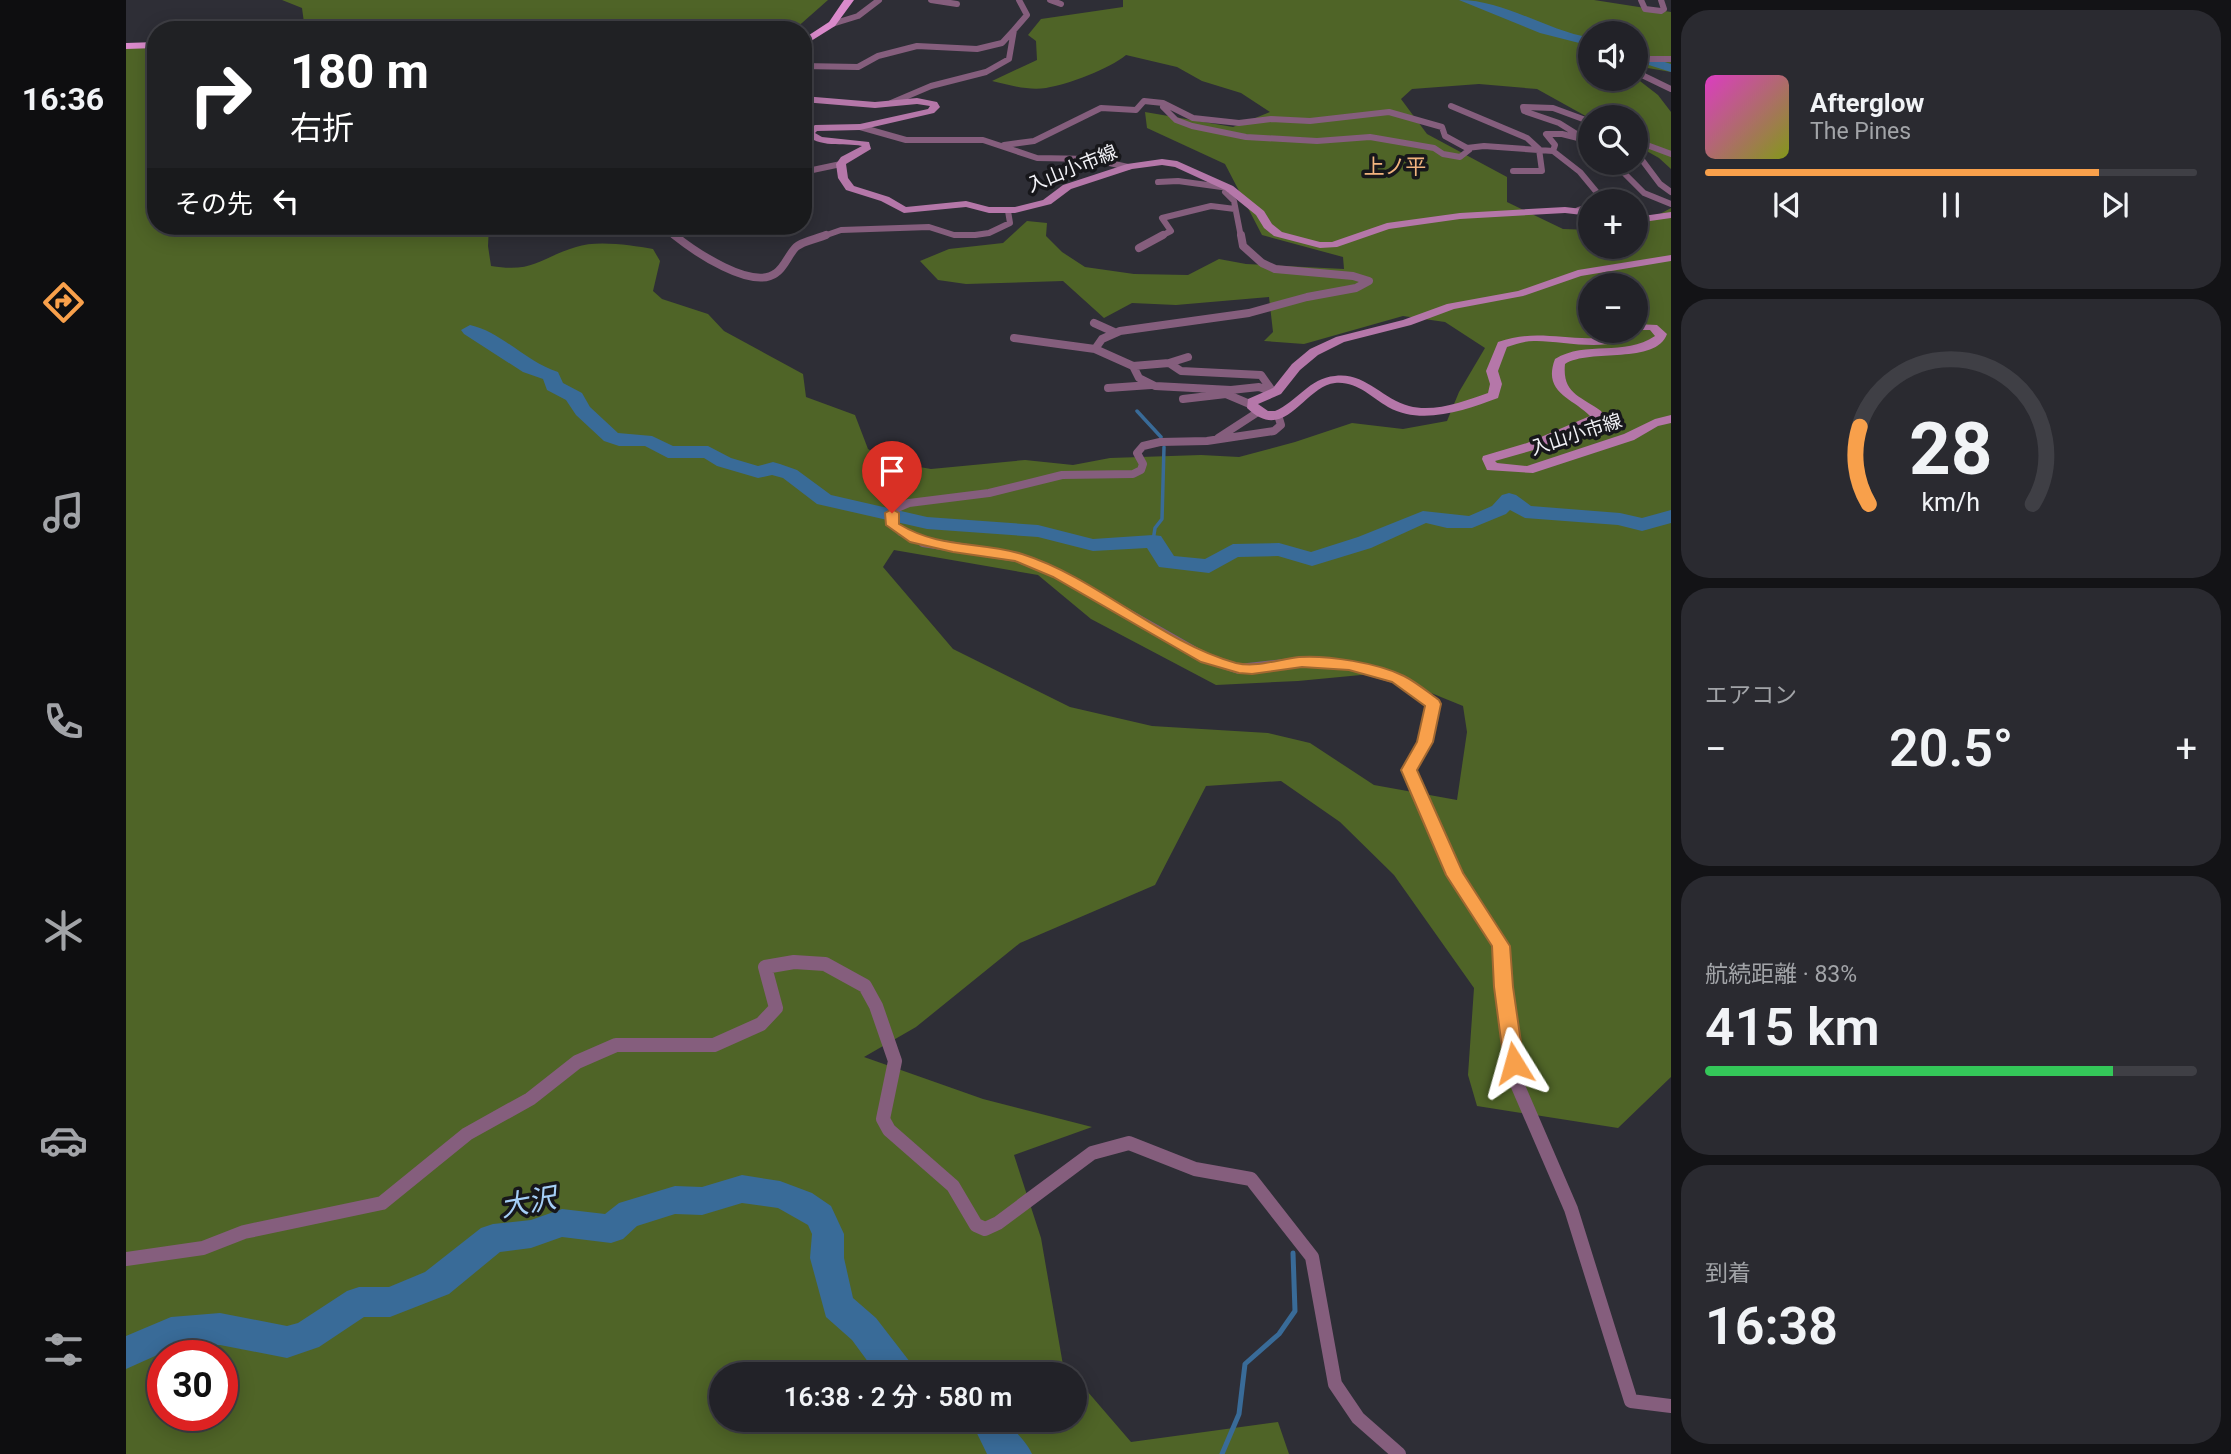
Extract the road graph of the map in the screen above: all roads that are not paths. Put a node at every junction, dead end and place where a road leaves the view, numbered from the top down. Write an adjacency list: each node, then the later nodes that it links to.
1 (849, 0): 12 (main road)
2 (879, 0): 10 (street)
3 (932, 0): 8 (street)
4 (1019, 0): 13 (street)
5 (1050, 0): 9 (street)
6 (1641, 0): 7 (street)
7 (1661, 0)
8 (957, 4)
9 (1061, 4)
10 (859, 15): 11 (street); 12 (street)
11 (870, 19)
12 (832, 24): 14 (main road)
13 (1014, 30): 19 (street); 26 (street)
14 (812, 37)
15 (147, 45): 16 (main road)
16 (126, 46)
17 (1648, 59): 18 (street)
18 (1671, 59)
19 (812, 66)
20 (1648, 72): 22 (street)
21 (1648, 78): 23 (street)
22 (1671, 82)
23 (1671, 89)
24 (812, 100): 26 (main road)
25 (1158, 102): 36 (street); 38 (street); 38 (street)
26 (875, 105): 31 (main road)
27 (1451, 106): 39 (street)
28 (1578, 111): 29 (street)
29 (1569, 112): 30 (street); 33 (street)
30 (1578, 116)
31 (860, 127): 32 (main road); 36 (street)
32 (812, 132)
33 (1578, 133)
34 (812, 135): 42 (main road)
35 (1578, 138): 40 (street)
36 (1004, 145): 43 (street)
37 (1648, 145): 41 (street)
38 (1467, 148): 39 (street)
39 (1539, 149): 40 (street); 46 (street)
40 (1553, 151): 50 (street)
41 (1671, 154)
42 (842, 164): 45 (street); 55 (main road, 入山小市線)
43 (1128, 167): 49 (main road, 入山小市線); 55 (main road, 入山小市線)
44 (1648, 168): 51 (street)
45 (812, 171)
46 (1513, 171)
47 (1627, 175): 52 (street)
48 (1158, 183): 49 (street)
49 (1229, 188): 53 (street); 54 (main road, 入山小市線)
50 (1594, 189)
51 (1671, 192)
52 (1671, 204)
53 (1235, 209): 59 (street); 63 (street)
54 (1578, 210)
55 (1008, 211): 58 (street)
56 (1671, 215): 57 (main road)
57 (1648, 218)
58 (674, 235)
59 (1139, 248)
60 (1671, 258): 72 (main road)
61 (1094, 323): 63 (street)
62 (1648, 327): 76 (main road, 入山小市線)
63 (1114, 332): 66 (street)
64 (1014, 338): 66 (street)
65 (1578, 341): 75 (main road)
66 (1095, 349): 69 (street)
67 (1188, 357): 68 (street)
68 (1169, 363): 69 (street); 72 (street)
69 (1133, 366): 70 (street)
70 (1152, 384): 71 (street); 72 (street)
71 (1108, 388)
72 (1273, 392): 74 (main road)
73 (1183, 399): 74 (street)
74 (1255, 408): 75 (main road); 77 (street)
75 (1278, 415): 77 (street)
76 (1671, 419)
77 (1215, 440): 79 (street)
78 (126, 1259): 80 (street)
79 (1671, 1406)
80 (1399, 1454)

